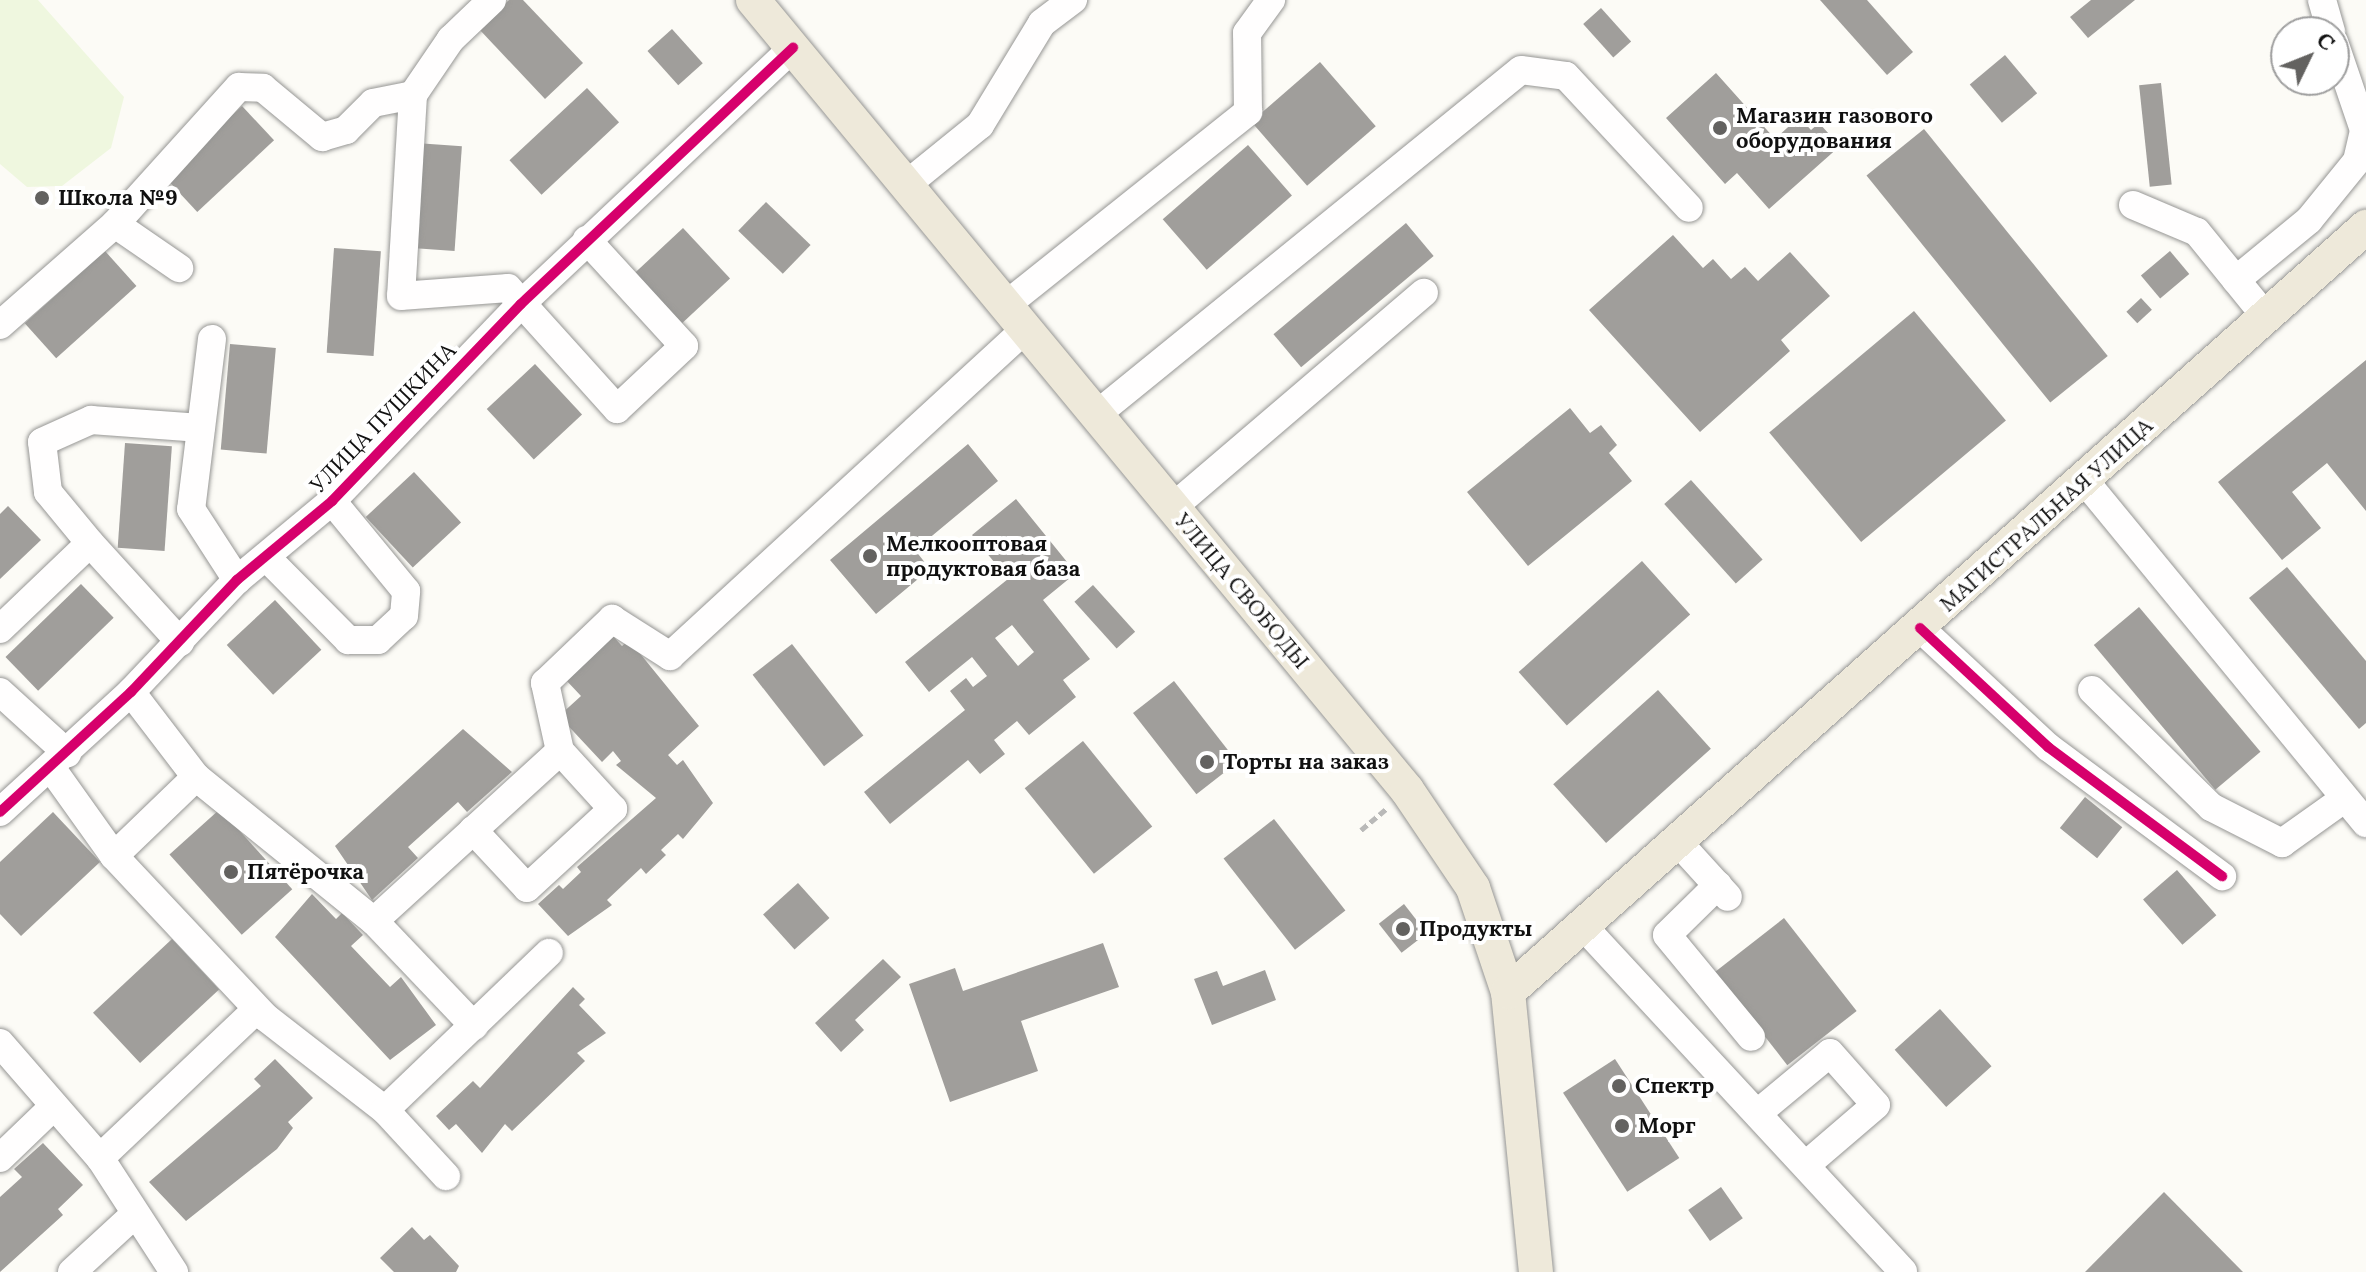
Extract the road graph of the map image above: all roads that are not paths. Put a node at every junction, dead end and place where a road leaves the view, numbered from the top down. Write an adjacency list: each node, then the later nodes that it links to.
1 (492, 0): 7 (street)
2 (753, 0): 5 (main road, УЛИЦА СВОБОДЫ)
3 (1073, 0): 9 (street)
4 (1271, 0): 19 (street)
5 (793, 48): 9 (main road, УЛИЦА СВОБОДЫ); 14 (street, УЛИЦА ПУШКИНА)
6 (2350, 87): 8 (street)
7 (413, 95): 12 (street); 18 (street)
8 (2365, 130): 16 (street)
9 (906, 185): 19 (main road, УЛИЦА СВОБОДЫ)
10 (2133, 205): 16 (street)
11 (1689, 208): 23 (street)
12 (115, 224): 15 (street); 21 (street)
13 (2366, 227): 20 (main road, МАГИСТРАЛЬНАЯ УЛИЦА)
14 (587, 240): 18 (street, УЛИЦА ПУШКИНА); 18 (street)
15 (179, 268)
16 (2236, 280): 20 (street)
17 (1424, 293): 27 (street)
18 (521, 304): 26 (street, УЛИЦА ПУШКИНА)
19 (1015, 317): 23 (main road, УЛИЦА СВОБОДЫ); 37 (street)
20 (2266, 317): 25 (main road, МАГИСТРАЛЬНАЯ УЛИЦА)
21 (0, 325)
22 (212, 339): 24 (street)
23 (1096, 415): 27 (main road, УЛИЦА СВОБОДЫ)
24 (201, 428): 28 (street); 30 (street)
25 (2084, 480): 31 (main road, МАГИСТРАЛЬНАЯ УЛИЦА); 40 (street)
26 (332, 501): 29 (street, УЛИЦА ПУШКИНА); 29 (street)
27 (1173, 507): 50 (main road, УЛИЦА СВОБОДЫ)
28 (90, 543): 32 (street); 33 (street)
29 (266, 557): 30 (street, УЛИЦА ПУШКИНА)
30 (237, 580): 33 (street, УЛИЦА ПУШКИНА)
31 (1920, 628): 44 (main road, МАГИСТРАЛЬНАЯ УЛИЦА); 46 (street)
32 (0, 629)
33 (180, 642): 36 (street, УЛИЦА ПУШКИНА)
34 (2092, 690): 40 (street)
35 (0, 692): 38 (street)
36 (131, 692): 38 (street, УЛИЦА ПУШКИНА); 39 (street)
37 (560, 751): 43 (street); 43 (street)
38 (59, 761): 41 (street, УЛИЦА ПУШКИНА); 45 (street)
39 (196, 777): 45 (street); 47 (street)
40 (2345, 798): 42 (street)
41 (0, 812)
42 (2366, 823)
43 (473, 830): 47 (street)
44 (1678, 842): 48 (main road, МАГИСТРАЛЬНАЯ УЛИЦА); 53 (street)
45 (114, 856): 51 (street)
46 (2222, 876)
47 (374, 921): 52 (street)
48 (1583, 926): 50 (main road, МАГИСТРАЛЬНАЯ УЛИЦА); 57 (street)
49 (549, 953): 52 (street)
50 (1508, 992): 65 (main road, УЛИЦА СВОБОДЫ)
51 (257, 1009): 56 (street); 59 (street)
52 (474, 1026): 56 (street)
53 (1751, 1037)
54 (0, 1043): 55 (street)
55 (54, 1106): 58 (street); 59 (street)
56 (385, 1110): 61 (street)
57 (1759, 1112): 60 (street); 60 (street)
58 (0, 1158)
59 (100, 1158): 62 (street)
60 (1806, 1165): 66 (street)
61 (446, 1176)
62 (133, 1216): 63 (street); 64 (street)
63 (72, 1272)
64 (174, 1272)
65 (1536, 1272)
66 (1903, 1272)

